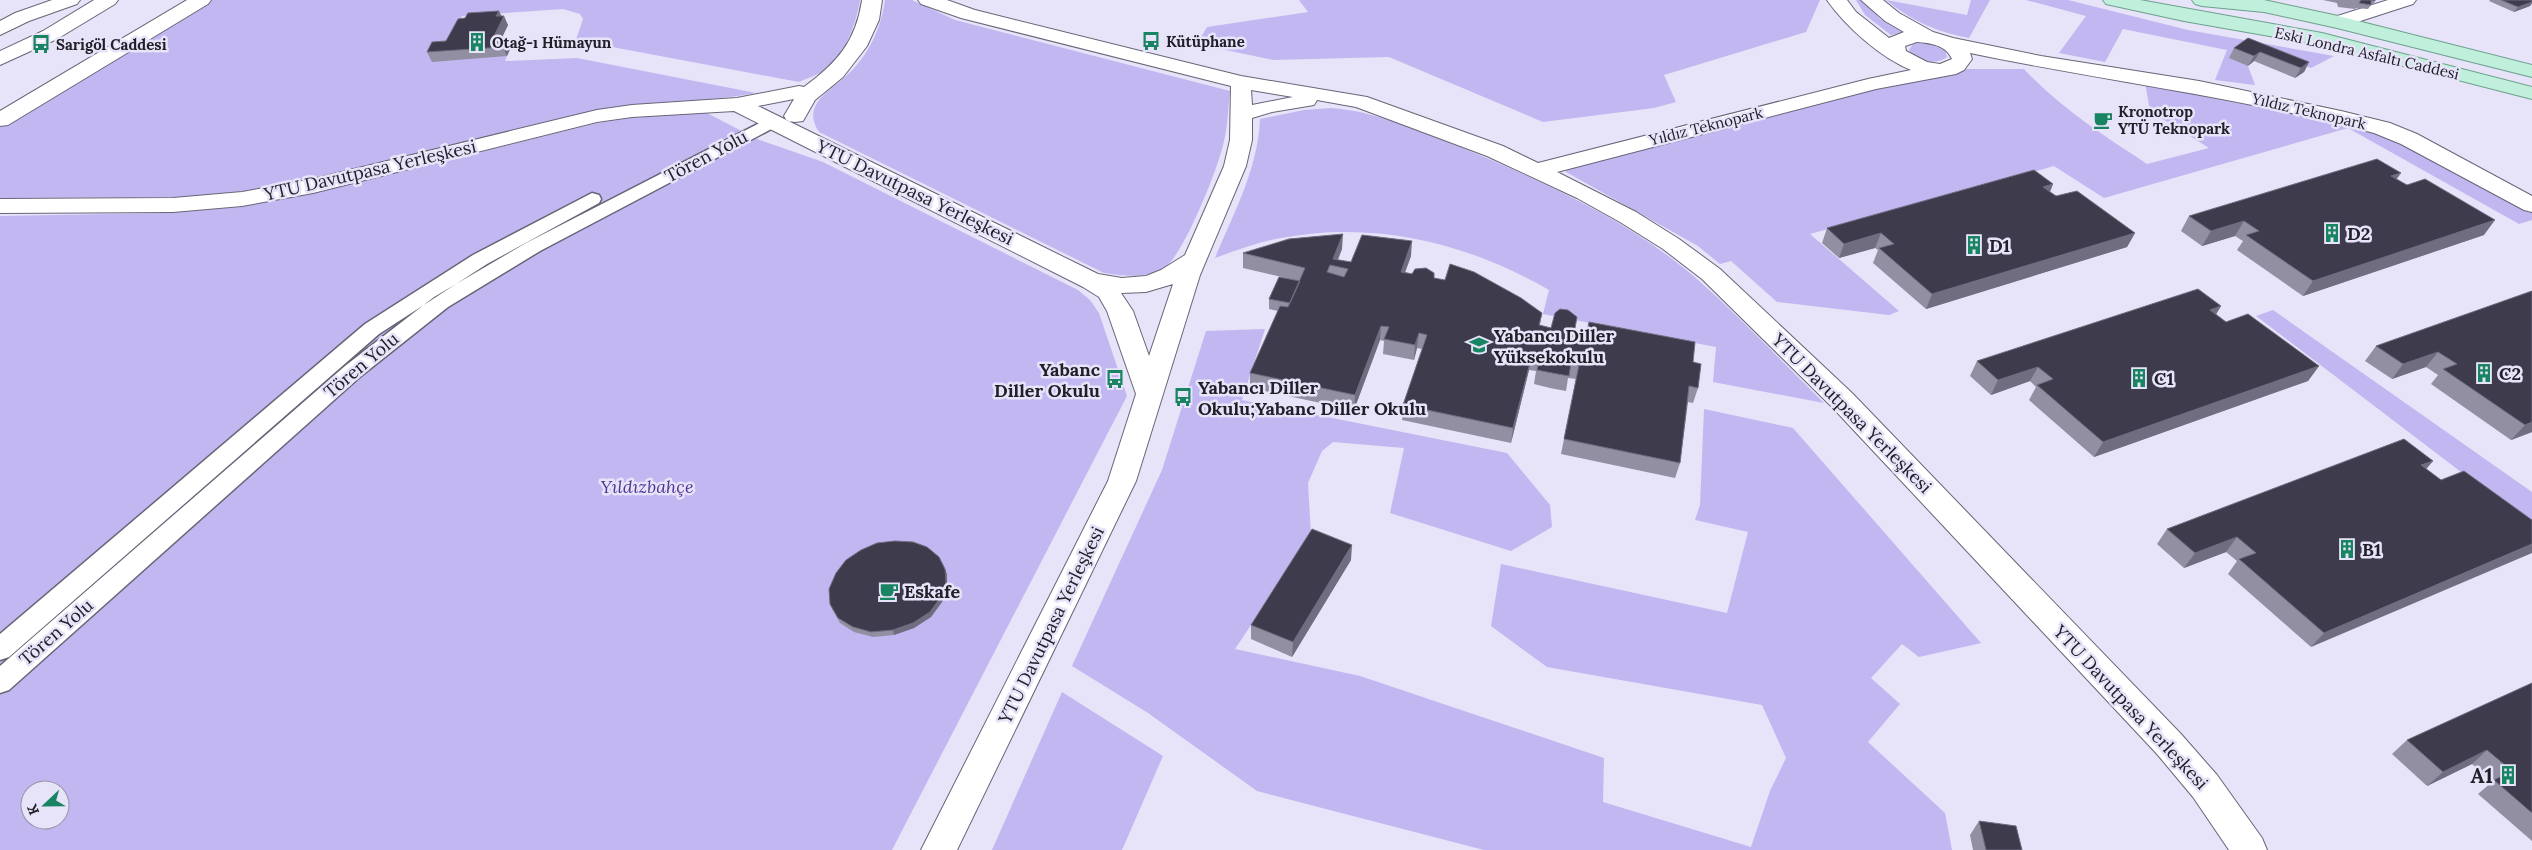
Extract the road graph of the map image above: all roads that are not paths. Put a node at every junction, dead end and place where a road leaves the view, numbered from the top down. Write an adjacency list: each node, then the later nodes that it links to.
1 (69, 0): 14 (street); 16 (street)
2 (108, 0): 14 (street)
3 (176, 0): 31 (street)
4 (201, 0): 35 (street)
5 (872, 0): 36 (street)
6 (1837, 0): 20 (street)
7 (1871, 0): 17 (street)
8 (2113, 0): 13 (main road, Eski Londra Asfaltı Caddesi)
9 (2202, 0): 12 (main road)
10 (2406, 0): 15 (street)
11 (938, 2): 24 (street, YTU Davutpasa Yerleşkesi)
12 (2257, 3): 15 (main road)
13 (2189, 8): 26 (main road, Eski Londra Asfaltı Caddesi); 28 (main road, Eski Londra Asfaltı Caddesi); 29 (main road)
14 (86, 13): 19 (street)
15 (2338, 22): 23 (main road)
16 (0, 29)
17 (1927, 37): 18 (street, Yıldız Teknopark); 20 (street, Yıldız Teknopark)
18 (1948, 43): 21 (street, Yıldız Teknopark); 22 (street)
19 (6, 53)
20 (1899, 56): 22 (street); 25 (street, Yıldız Teknopark)
21 (2041, 62): 22 (street, Yıldız Teknopark); 38 (street, Yıldız Teknopark)
22 (1949, 69): 25 (street, Yıldız Teknopark)
23 (2532, 71)
24 (1241, 82): 30 (street, YTU Davutpasa Yerleşkesi); 33 (street, YTU Davutpasa Yerleşkesi)
25 (1875, 83): 37 (street, Yıldız Teknopark)
26 (2532, 83)
27 (799, 92): 32 (street, YTU Davutpasa Yerleşkesi)
28 (2532, 93)
29 (2532, 100)
30 (1360, 101): 33 (street, YTU Davutpasa Yerleşkesi); 37 (street, YTU Davutpasa Yerleşkesi)
31 (0, 102)
32 (737, 104): 34 (street, YTU Davutpasa Yerleşkesi); 39 (street, YTU Davutpasa Yerleşkesi)
33 (1242, 114): 40 (street, YTU Davutpasa Yerleşkesi)
34 (765, 117): 36 (street, YTU Davutpasa Yerleşkesi); 43 (street, Tören Yolu); 44 (street, Tören Yolu)
35 (0, 120)
36 (805, 138): 41 (street, YTU Davutpasa Yerleşkesi)
37 (1537, 170): 46 (street, YTU Davutpasa Yerleşkesi)
38 (2532, 205)
39 (0, 206)
40 (1195, 259): 41 (street, YTU Davutpasa Yerleşkesi); 42 (street, YTU Davutpasa Yerleşkesi)
41 (1092, 281): 42 (street, YTU Davutpasa Yerleşkesi)
42 (1150, 395): 45 (street, YTU Davutpasa Yerleşkesi)
43 (0, 649)
44 (0, 682)
45 (939, 850)
46 (2249, 850)

